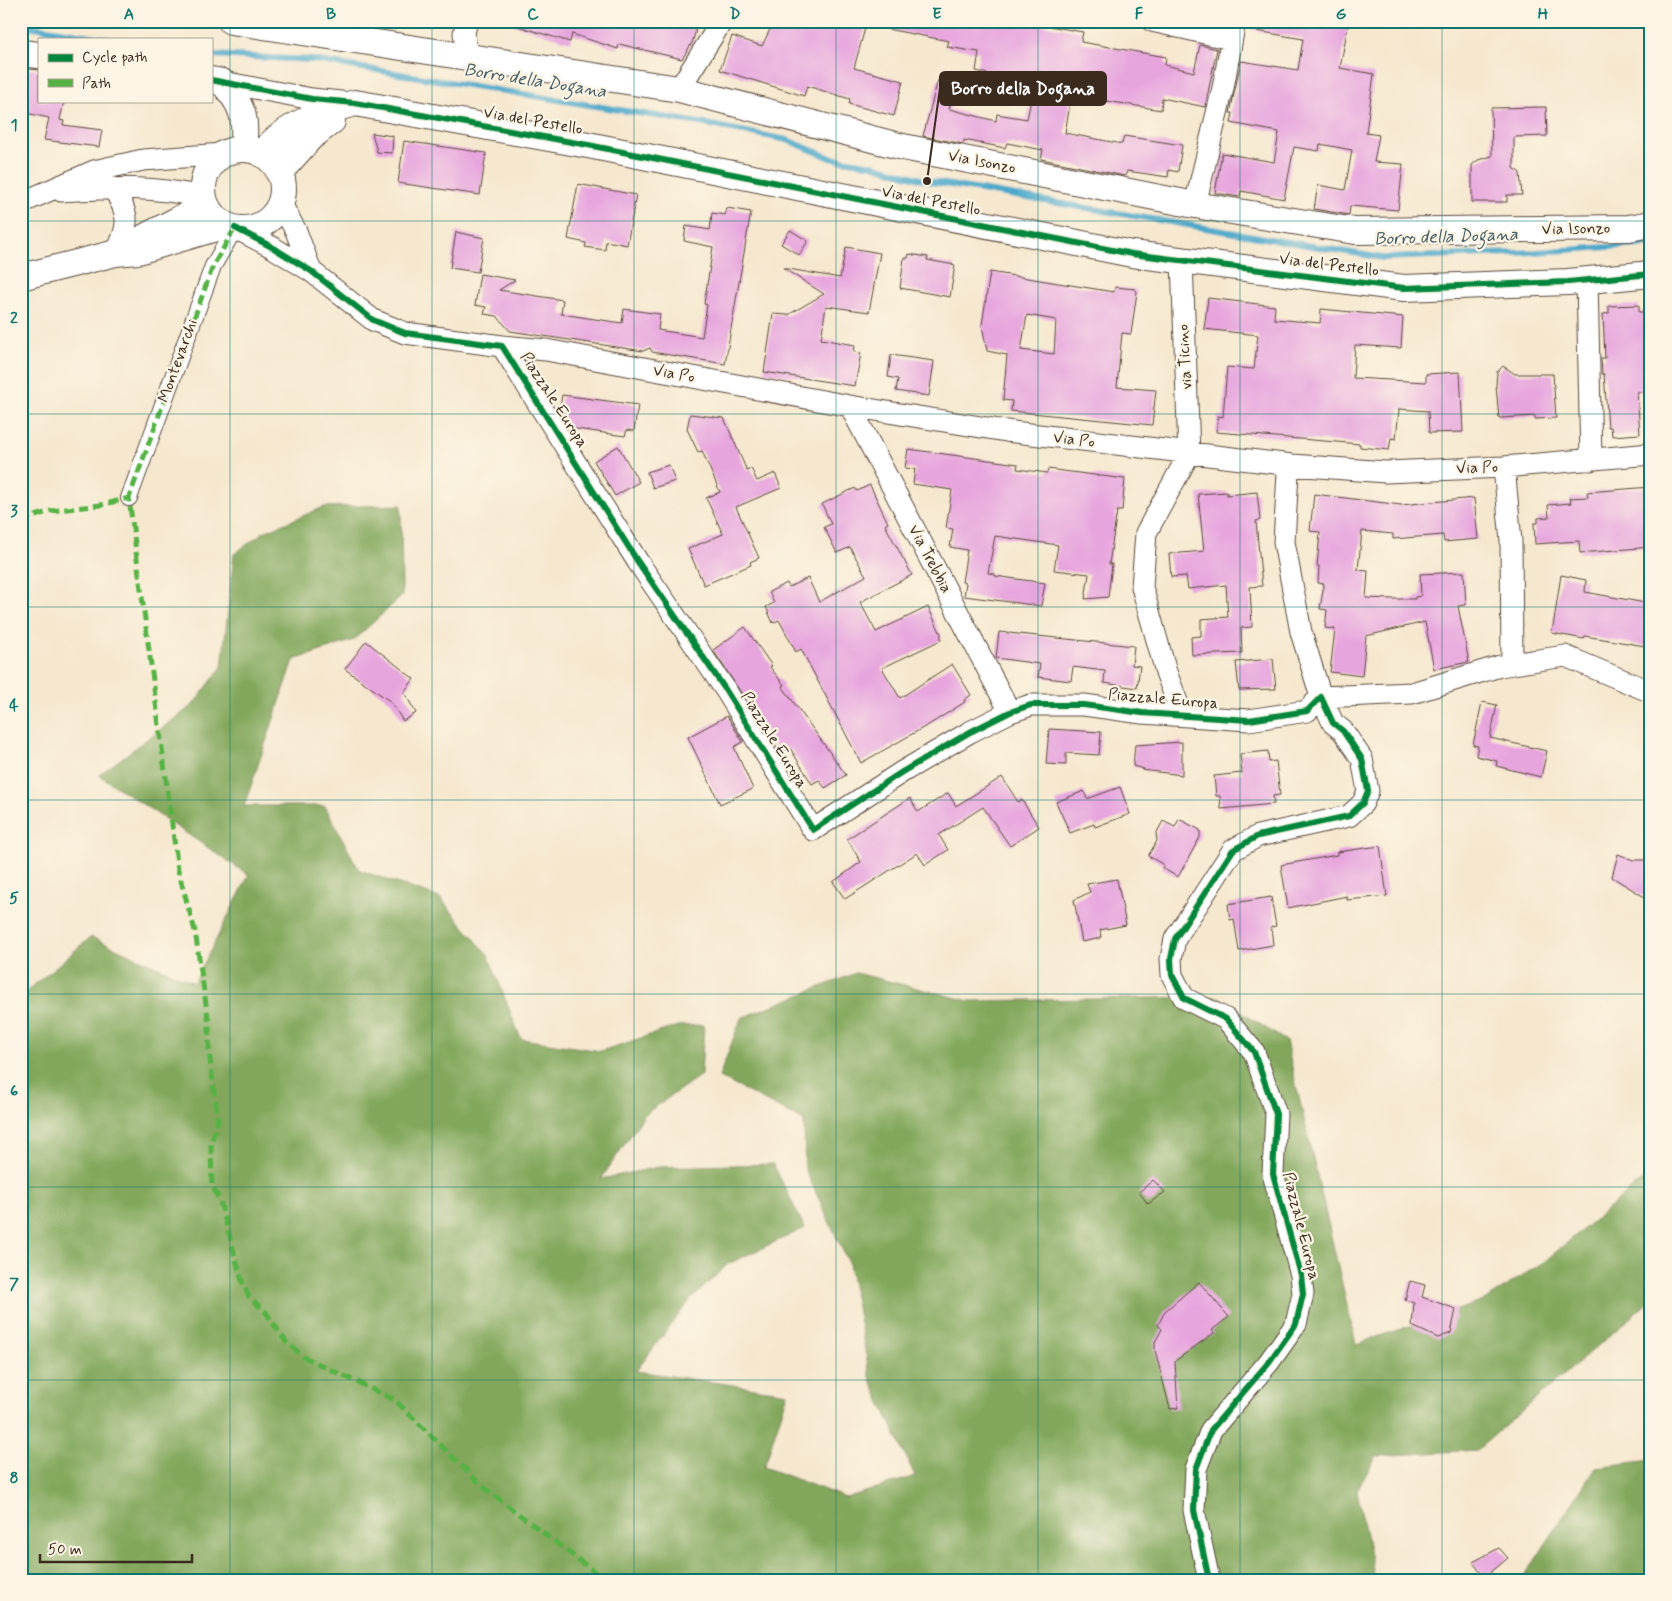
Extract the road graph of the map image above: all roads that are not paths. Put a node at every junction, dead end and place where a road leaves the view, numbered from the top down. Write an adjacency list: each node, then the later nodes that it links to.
1 (231, 21): 5 (street, Via Isonzo)
2 (467, 21): 9 (street)
3 (722, 21): 11 (street)
4 (1152, 21): 6 (street)
5 (295, 26): 9 (street, Via Isonzo)
6 (1233, 30): 20 (street)
7 (21, 52): 8 (street)
8 (38, 55)
9 (467, 55): 11 (street, Via Isonzo)
10 (217, 81): 12 (street, Via del Pestello); 13 (street, Via del Pestello)
11 (680, 89): 20 (street, Via Isonzo)
12 (355, 103): 13 (street, Via del Pestello); 14 (street); 24 (street, Via del Pestello)
13 (242, 152): 14 (street); 16 (street); 17 (street)
14 (279, 173): 18 (street)
15 (113, 188): 16 (street); 17 (street); 23 (street)
16 (48, 192): 19 (street)
17 (205, 201): 22 (street); 23 (street)
18 (280, 202): 22 (street); 25 (street)
19 (21, 203)
20 (1195, 205): 21 (street, Via Isonzo)
21 (1651, 224)
22 (230, 227): 23 (street); 25 (street, Piazzale Europa); 36 (street, Montevarchi)
23 (116, 253): 27 (street)
24 (1182, 260): 28 (street, Via del Pestello); 31 (street, via Ticino)
25 (311, 271): 29 (street, Piazzale Europa)
26 (1651, 274): 28 (street, Via del Pestello)
27 (21, 277)
28 (1587, 280): 33 (street)
29 (502, 346): 30 (street, Via Po); 40 (street, Piazzale Europa)
30 (850, 406): 31 (street, Via Po); 40 (street, Via Trebbia)
31 (1190, 454): 34 (street, Via Po); 41 (street)
32 (1651, 454): 33 (street, Via Po)
33 (1591, 460): 35 (street, Via Po)
34 (1292, 465): 35 (street, Via Po); 39 (street)
35 (1504, 467): 37 (street)
36 (129, 498)
37 (1512, 664): 38 (street); 39 (street)
38 (1651, 692)
39 (1321, 697): 41 (street, Piazzale Europa); 42 (street, Piazzale Europa)
40 (1010, 712): 41 (street, Piazzale Europa)
41 (1182, 715)
42 (1209, 1580)

